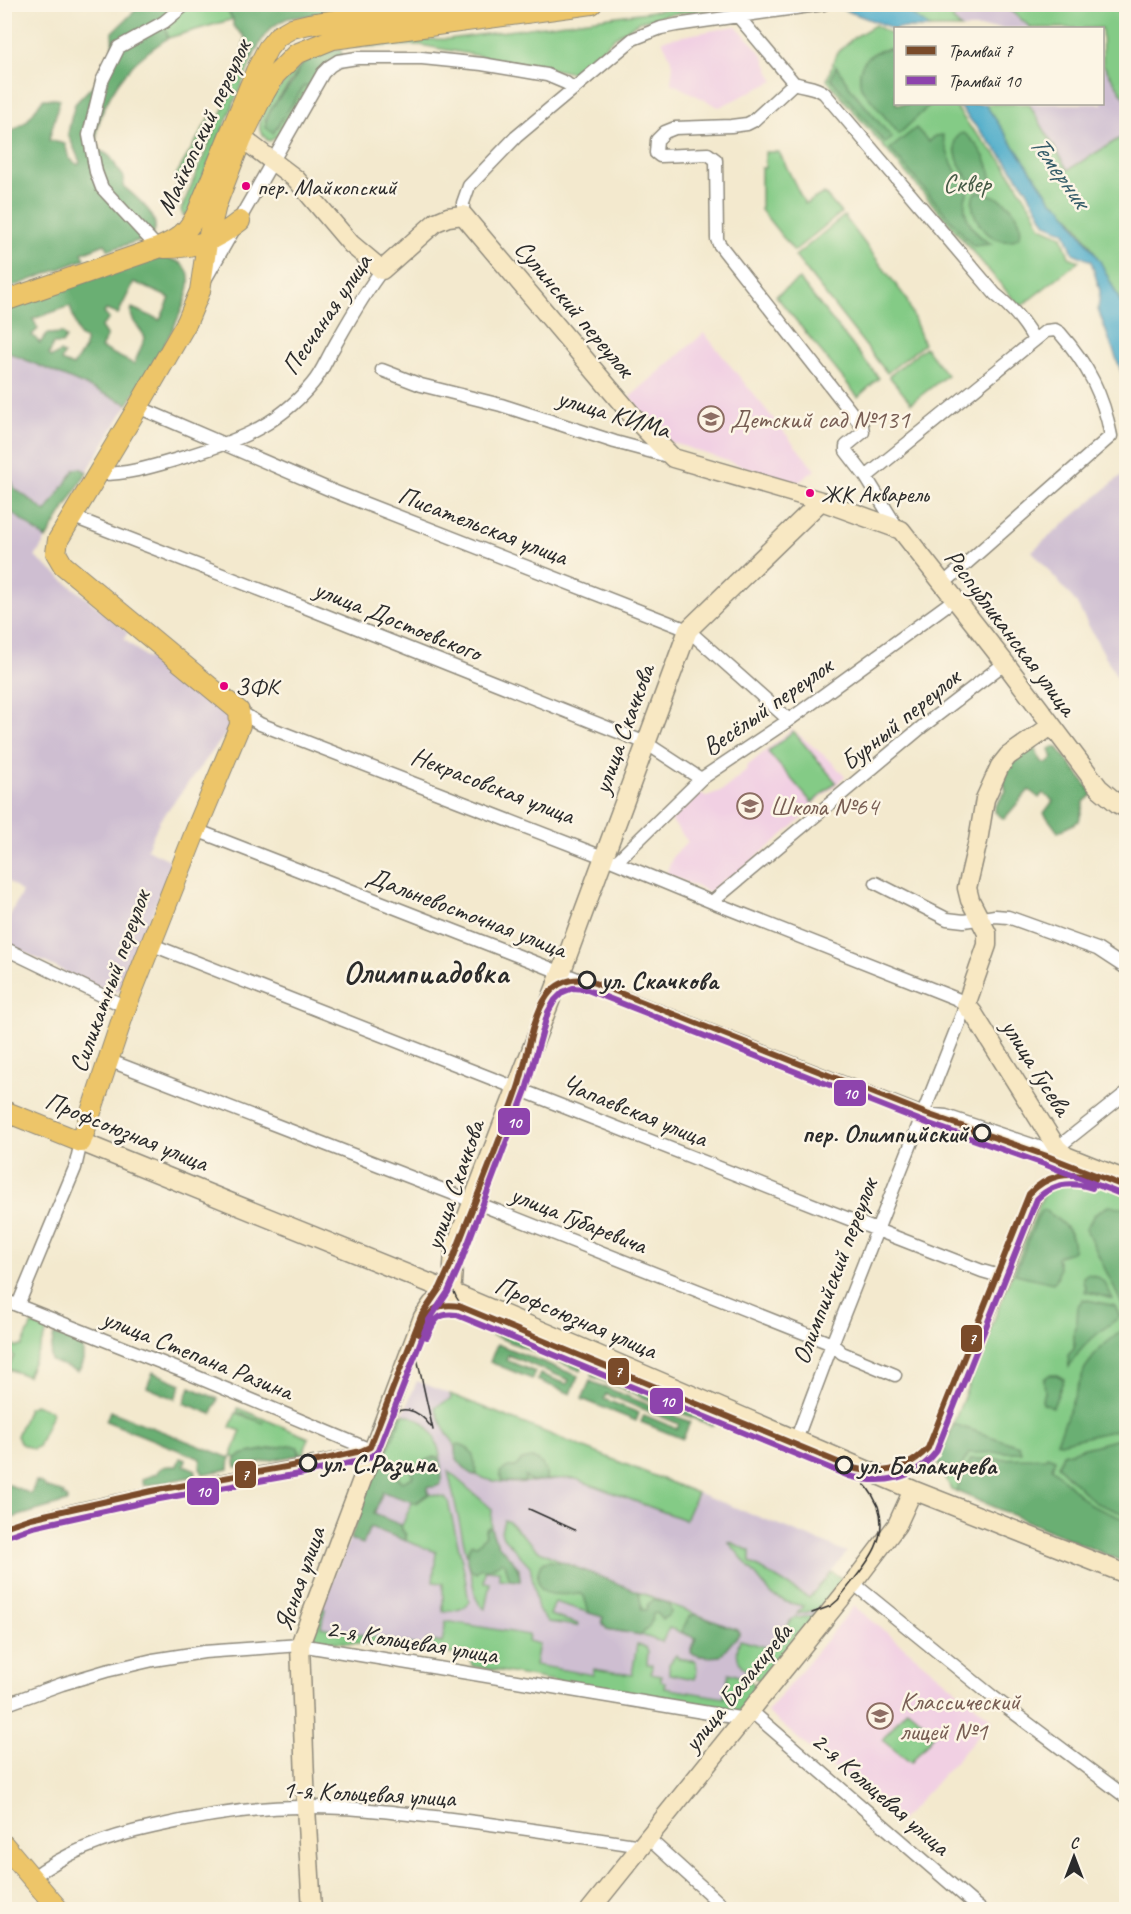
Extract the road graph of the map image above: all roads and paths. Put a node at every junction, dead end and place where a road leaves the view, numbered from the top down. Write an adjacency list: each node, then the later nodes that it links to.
1 (186, 4): 16 (street)
2 (452, 4): 8 (main road)
3 (592, 4): 8 (main road)
4 (824, 4): 7 (street)
5 (1122, 4): 6 (street)
6 (1126, 14)
7 (737, 15): 9 (street); 10 (street)
8 (331, 30): 11 (main road, Майкопский переулок); 15 (main road, Майкопский переулок)
9 (794, 83): 20 (street); 26 (street, Республиканская улица)
10 (574, 89): 12 (street, Майкопский переулок); 13 (street)
11 (242, 138): 12 (street); 15 (main road, Майкопский переулок)
12 (273, 160): 14 (street, Майкопский переулок); 17 (street)
13 (463, 215): 17 (street, Песчаная улица); 24 (street, Сулинский переулок)
14 (240, 221): 15 (main road); 18 (street, Майкопский переулок)
15 (205, 228): 16 (main road); 16 (main road, Майкопский переулок); 18 (main road, Майкопский переулок)
16 (158, 248): 18 (main road); 19 (main road)
17 (382, 270): 23 (street, Песчаная улица)
18 (202, 285): 22 (main road, Майкопский переулок)
19 (4, 301)
20 (1034, 340): 26 (street); 31 (street)
21 (382, 370): 24 (street, улица КИМа)
22 (138, 407): 23 (street, Писательская улица); 25 (main road, Майкопский переулок)
23 (223, 445): 25 (street, Песчаная улица); 33 (street, Писательская улица)
24 (673, 458): 27 (street, улица КИМа)
25 (97, 474): 28 (main road, Майкопский переулок)
26 (866, 477): 29 (street, Республиканская улица)
27 (821, 501): 29 (street, улица КИМа); 33 (street, улица Скачкова)
28 (71, 516): 30 (main road, Майкопский переулок); 38 (street, улица Достоевского)
29 (898, 529): 31 (street, Республиканская улица)
30 (58, 540): 35 (main road, Некрасовская улица)
31 (943, 584): 32 (street, Республиканская улица)
32 (955, 599): 34 (street, Республиканская улица); 36 (street, Весёлый переулок)
33 (688, 630): 36 (street, Писательская улица); 38 (street, улица Скачкова)
34 (1005, 663): 37 (street, Республиканская улица); 44 (street, Бурный переулок)
35 (239, 711): 41 (main road, Силикатный переулок); 42 (street, Некрасовская улица)
36 (789, 720): 39 (street, Весёлый переулок)
37 (1051, 726): 40 (street, Республиканская улица); 45 (street, Олимпийский переулок)
38 (646, 743): 39 (street, улица Достоевского); 42 (street, улица Скачкова)
39 (701, 779): 42 (street, Весёлый переулок)
40 (1126, 808)
41 (196, 830): 46 (main road, Силикатный переулок); 49 (street, Дальневосточная улица)
42 (609, 860): 44 (street, Некрасовская улица); 49 (street, улица Скачкова)
43 (876, 883): 45 (street)
44 (712, 902): 50 (street, Некрасовская улица)
45 (979, 918): 48 (street); 50 (street, Олимпийский переулок)
46 (150, 944): 51 (main road, Силикатный переулок); 53 (street, Чапаевская улица)
47 (4, 948): 51 (street)
48 (1126, 968)
49 (561, 973): 53 (street, улица Скачкова); 56 (street, Дальневосточная улица)
50 (966, 1005): 56 (street, Олимпийский переулок); 58 (street, улица Гусева)
51 (126, 1007): 52 (main road, Силикатный переулок)
52 (108, 1060): 57 (main road, Силикатный переулок); 61 (street, улица Губаревича)
53 (516, 1087): 61 (street, улица Скачкова); 62 (street, Чапаевская улица)
54 (1126, 1093): 58 (street)
55 (4, 1111): 57 (main road, Профсоюзная улица)
56 (923, 1114): 58 (street, улица Гусева); 62 (street, Олимпийский переулок)
57 (81, 1142): 64 (street, Профсоюзная улица); 66 (street, Силикатный переулок)
58 (1057, 1152): 59 (street, улица Гусева)
59 (1126, 1180)
60 (1035, 1200): 63 (street)
61 (472, 1201): 64 (street, улица Скачкова); 67 (street, улица Губаревича)
62 (877, 1230): 63 (street, Чапаевская улица); 67 (street, Олимпийский переулок)
63 (1003, 1277): 69 (street)
64 (449, 1291): 70 (street, Профсоюзная улица); 71 (street, Ясная улица)
65 (4, 1300): 66 (street, улица Степана Разина)
66 (18, 1305): 71 (street, улица Степана Разина)
67 (832, 1344): 68 (street, улица Губаревича); 70 (street, Олимпийский переулок)
68 (895, 1375)
69 (954, 1399)
70 (796, 1440): 72 (street, Профсоюзная улица)
71 (373, 1451): 73 (street); 76 (street, Ясная улица)
72 (914, 1490): 74 (street, Профсоюзная улица); 75 (street, улица Балакирева)
73 (4, 1530)
74 (1126, 1574)
75 (853, 1583): 78 (street, улица Балакирева); 79 (street)
76 (300, 1645): 77 (street, 2-я Кольцевая улица); 78 (street, 2-я Кольцевая улица); 80 (street, Ясная улица)
77 (4, 1705)
78 (748, 1715): 81 (street, улица Балакирева); 90 (street, 2-я Кольцевая улица)
79 (1126, 1797)
80 (306, 1807): 81 (street, 1-я Кольцевая улица); 84 (street, 1-я Кольцевая улица); 87 (street, Ясная улица)
81 (645, 1842): 88 (street, улица Балакирева); 89 (street)
82 (4, 1845): 84 (main road)
83 (4, 1857): 85 (main road)
84 (32, 1878): 86 (main road)
85 (49, 1910)
86 (59, 1910)
87 (312, 1910)
88 (590, 1910)
89 (727, 1910)
90 (981, 1910)

